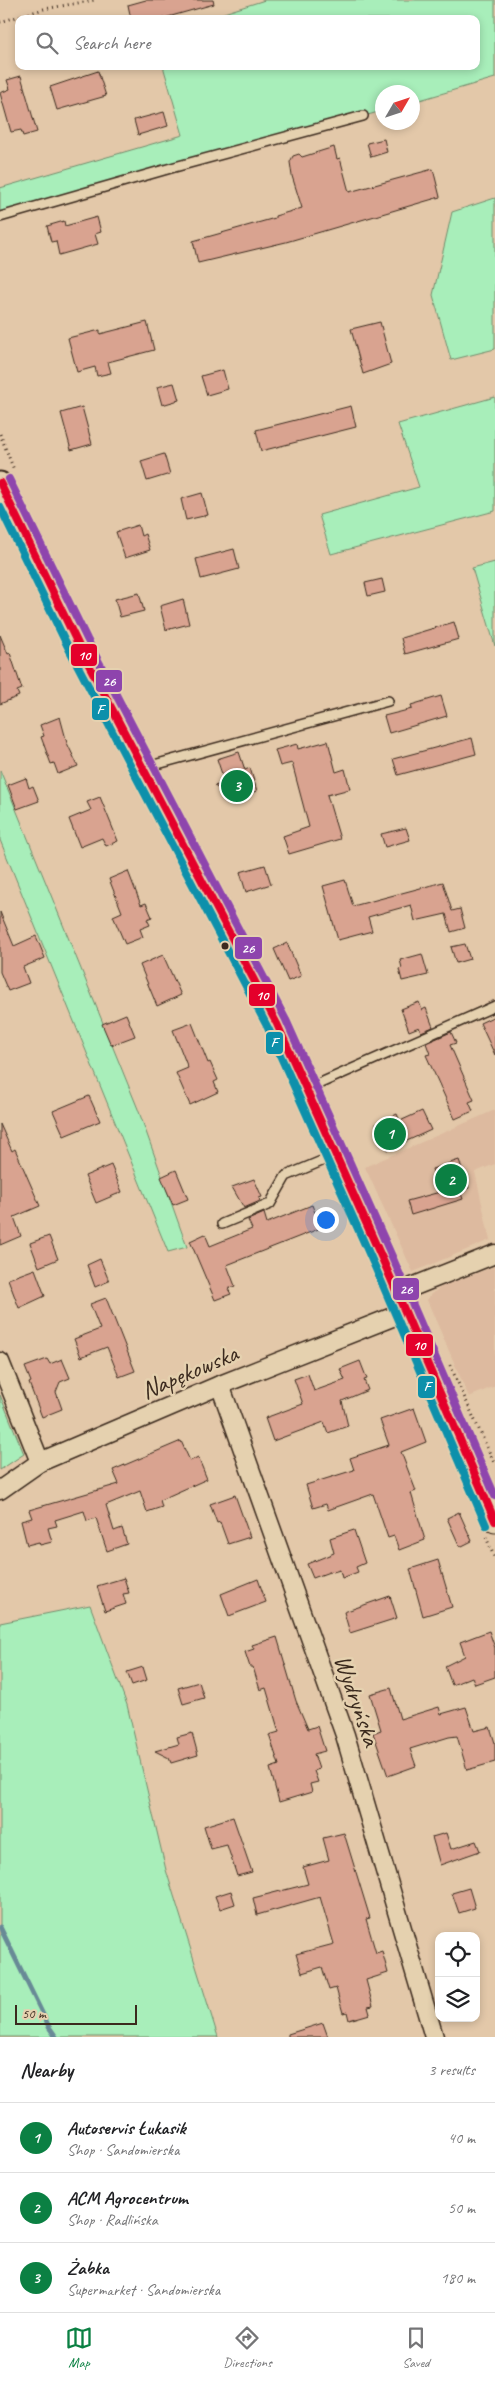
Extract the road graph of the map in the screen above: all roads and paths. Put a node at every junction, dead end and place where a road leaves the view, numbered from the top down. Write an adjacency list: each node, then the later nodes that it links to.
1 (95, 0): 2 (path)
2 (26, 15)
3 (15, 18): 4 (path)
4 (0, 22)
5 (363, 116): 6 (lane)
6 (0, 217)
7 (0, 483): 9 (street)
8 (388, 700): 9 (lane)
9 (143, 768): 11 (street)
10 (495, 1006): 11 (lane)
11 (307, 1090): 12 (street)
12 (336, 1155): 13 (lane); 15 (street)
13 (222, 1224)
14 (495, 1254): 15 (street, Napękowska)
15 (401, 1302): 17 (street, Napękowska); 20 (street)
16 (0, 1362): 18 (street)
17 (220, 1385): 18 (street, Napękowska); 21 (street, Wydryńska)
18 (40, 1462): 19 (street, Napękowska)
19 (0, 1490)
20 (495, 1522)
21 (434, 2037)

